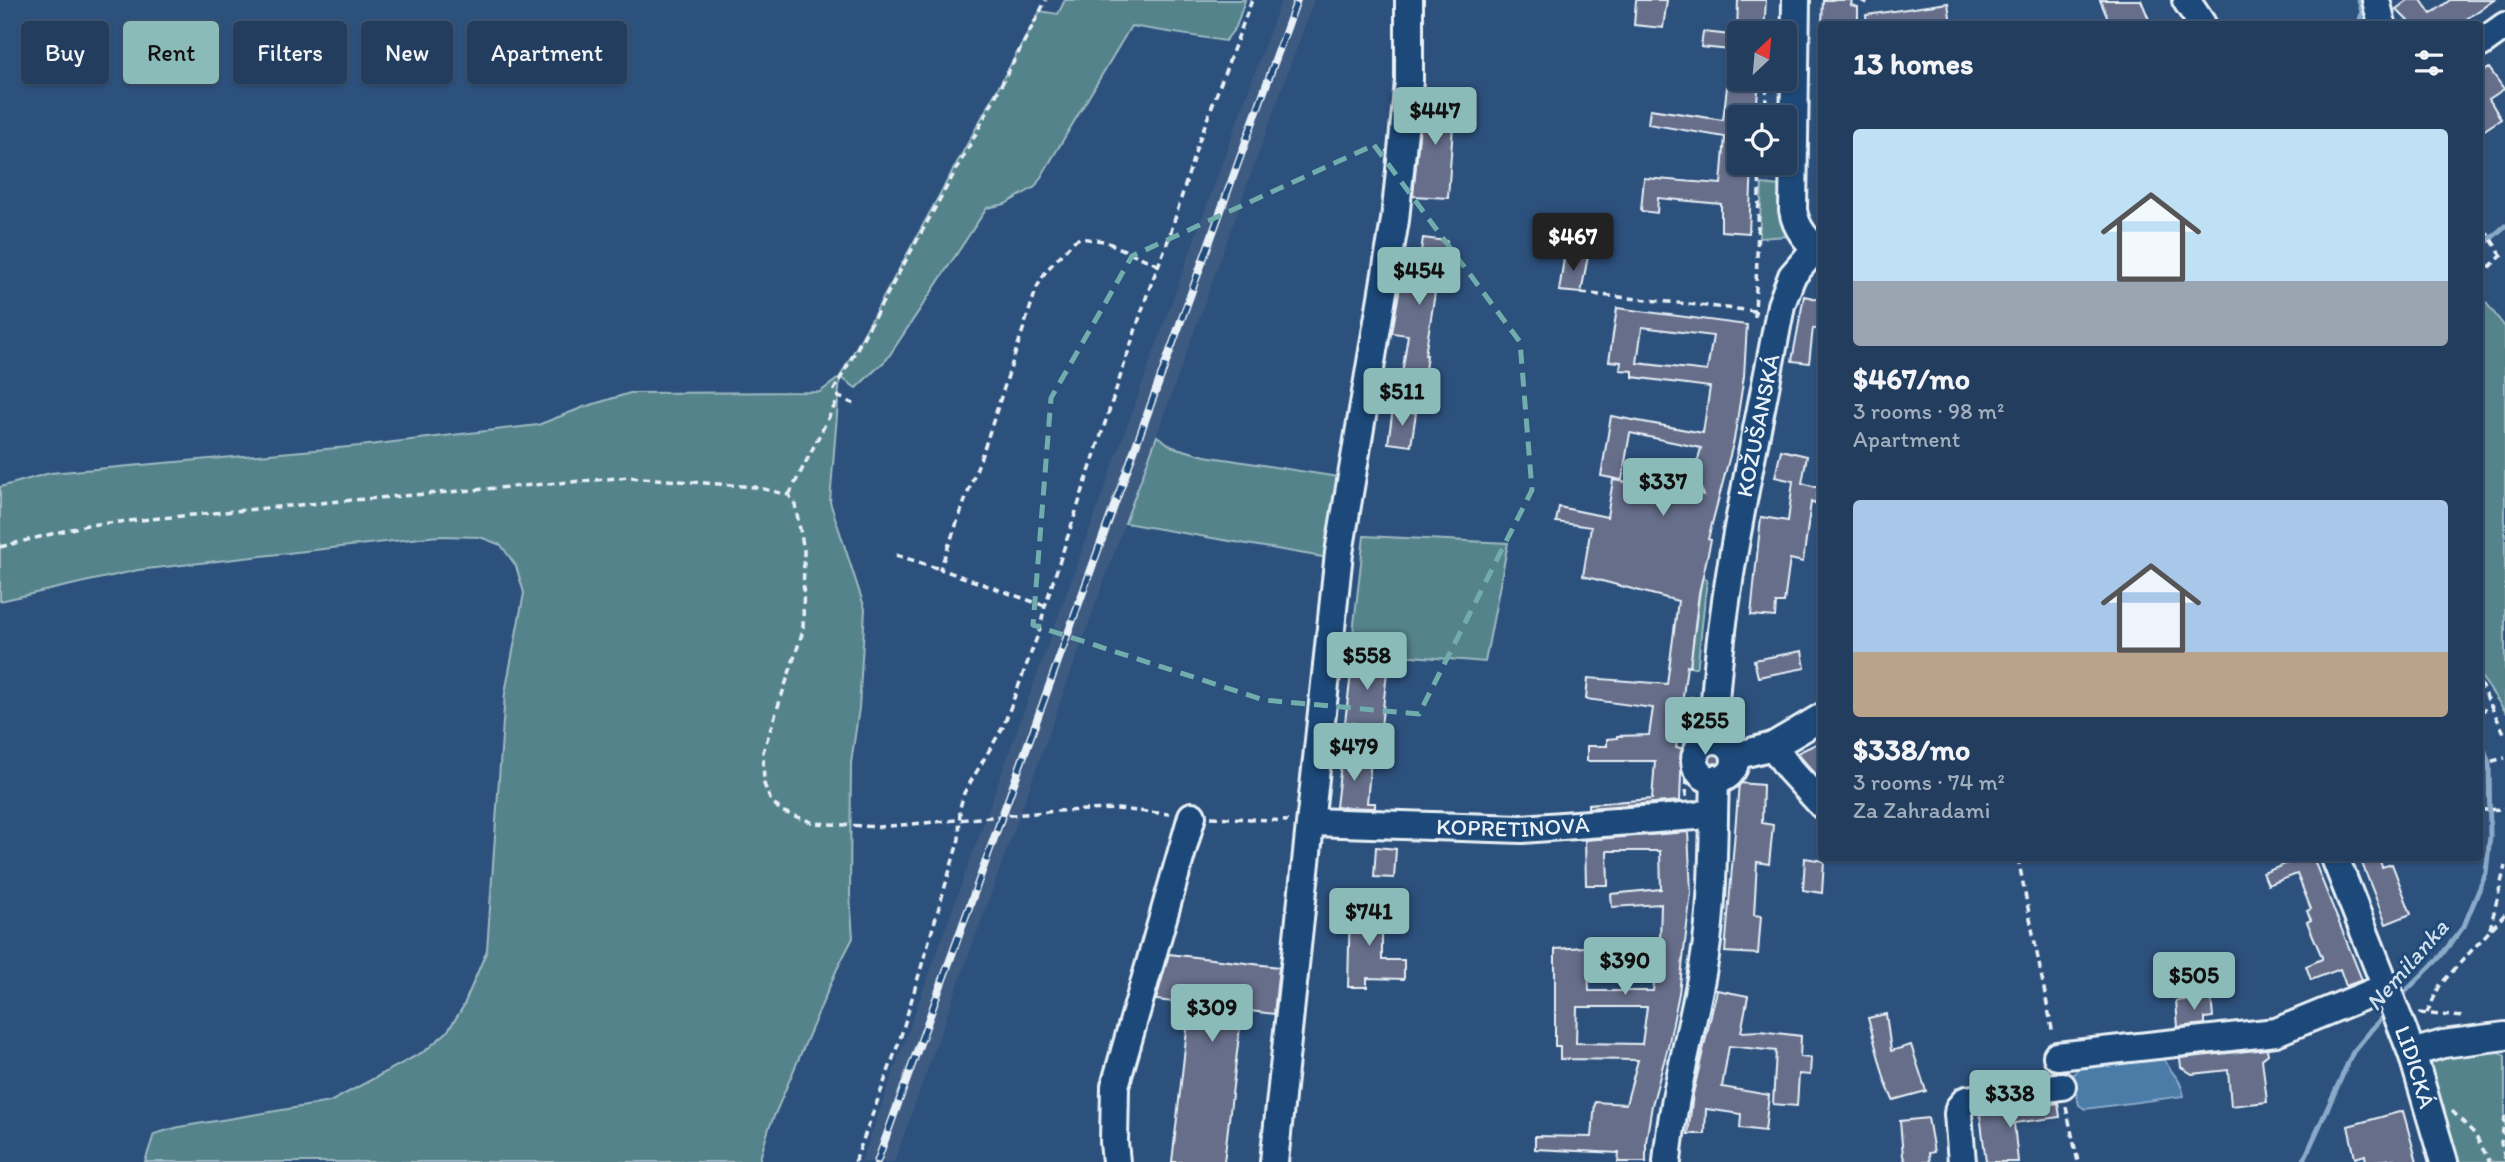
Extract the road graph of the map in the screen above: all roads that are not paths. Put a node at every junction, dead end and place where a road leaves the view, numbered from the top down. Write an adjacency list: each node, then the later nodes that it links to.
1 (1409, 0): 19 (street)
2 (1796, 0): 9 (street)
3 (2186, 0): 5 (street)
4 (2376, 0): 6 (street)
5 (2200, 21)
6 (2381, 21)
7 (2505, 26): 8 (street)
8 (2483, 42)
9 (1818, 250)
10 (1818, 252): 12 (street, KOŽUŠANSKÁ)
11 (1818, 719): 13 (street)
12 (1713, 739): 14 (street); 15 (street)
13 (1773, 746): 14 (street); 16 (street)
14 (1734, 756): 15 (street)
15 (1714, 779): 17 (street)
16 (1818, 802)
17 (1713, 812): 19 (street, KOPRETINOVÁ); 28 (street)
18 (1192, 816): 26 (street)
19 (1312, 822): 27 (street)
20 (2336, 861): 21 (street, LIDICKÁ)
21 (2387, 988): 23 (street, LIDICKÁ); 24 (street)
22 (2505, 1036): 23 (street)
23 (2412, 1053): 30 (street, LIDICKÁ)
24 (2057, 1056)
25 (2062, 1086): 29 (street)
26 (1116, 1162)
27 (1274, 1162)
28 (1667, 1162)
29 (1962, 1162)
30 (2444, 1162)

